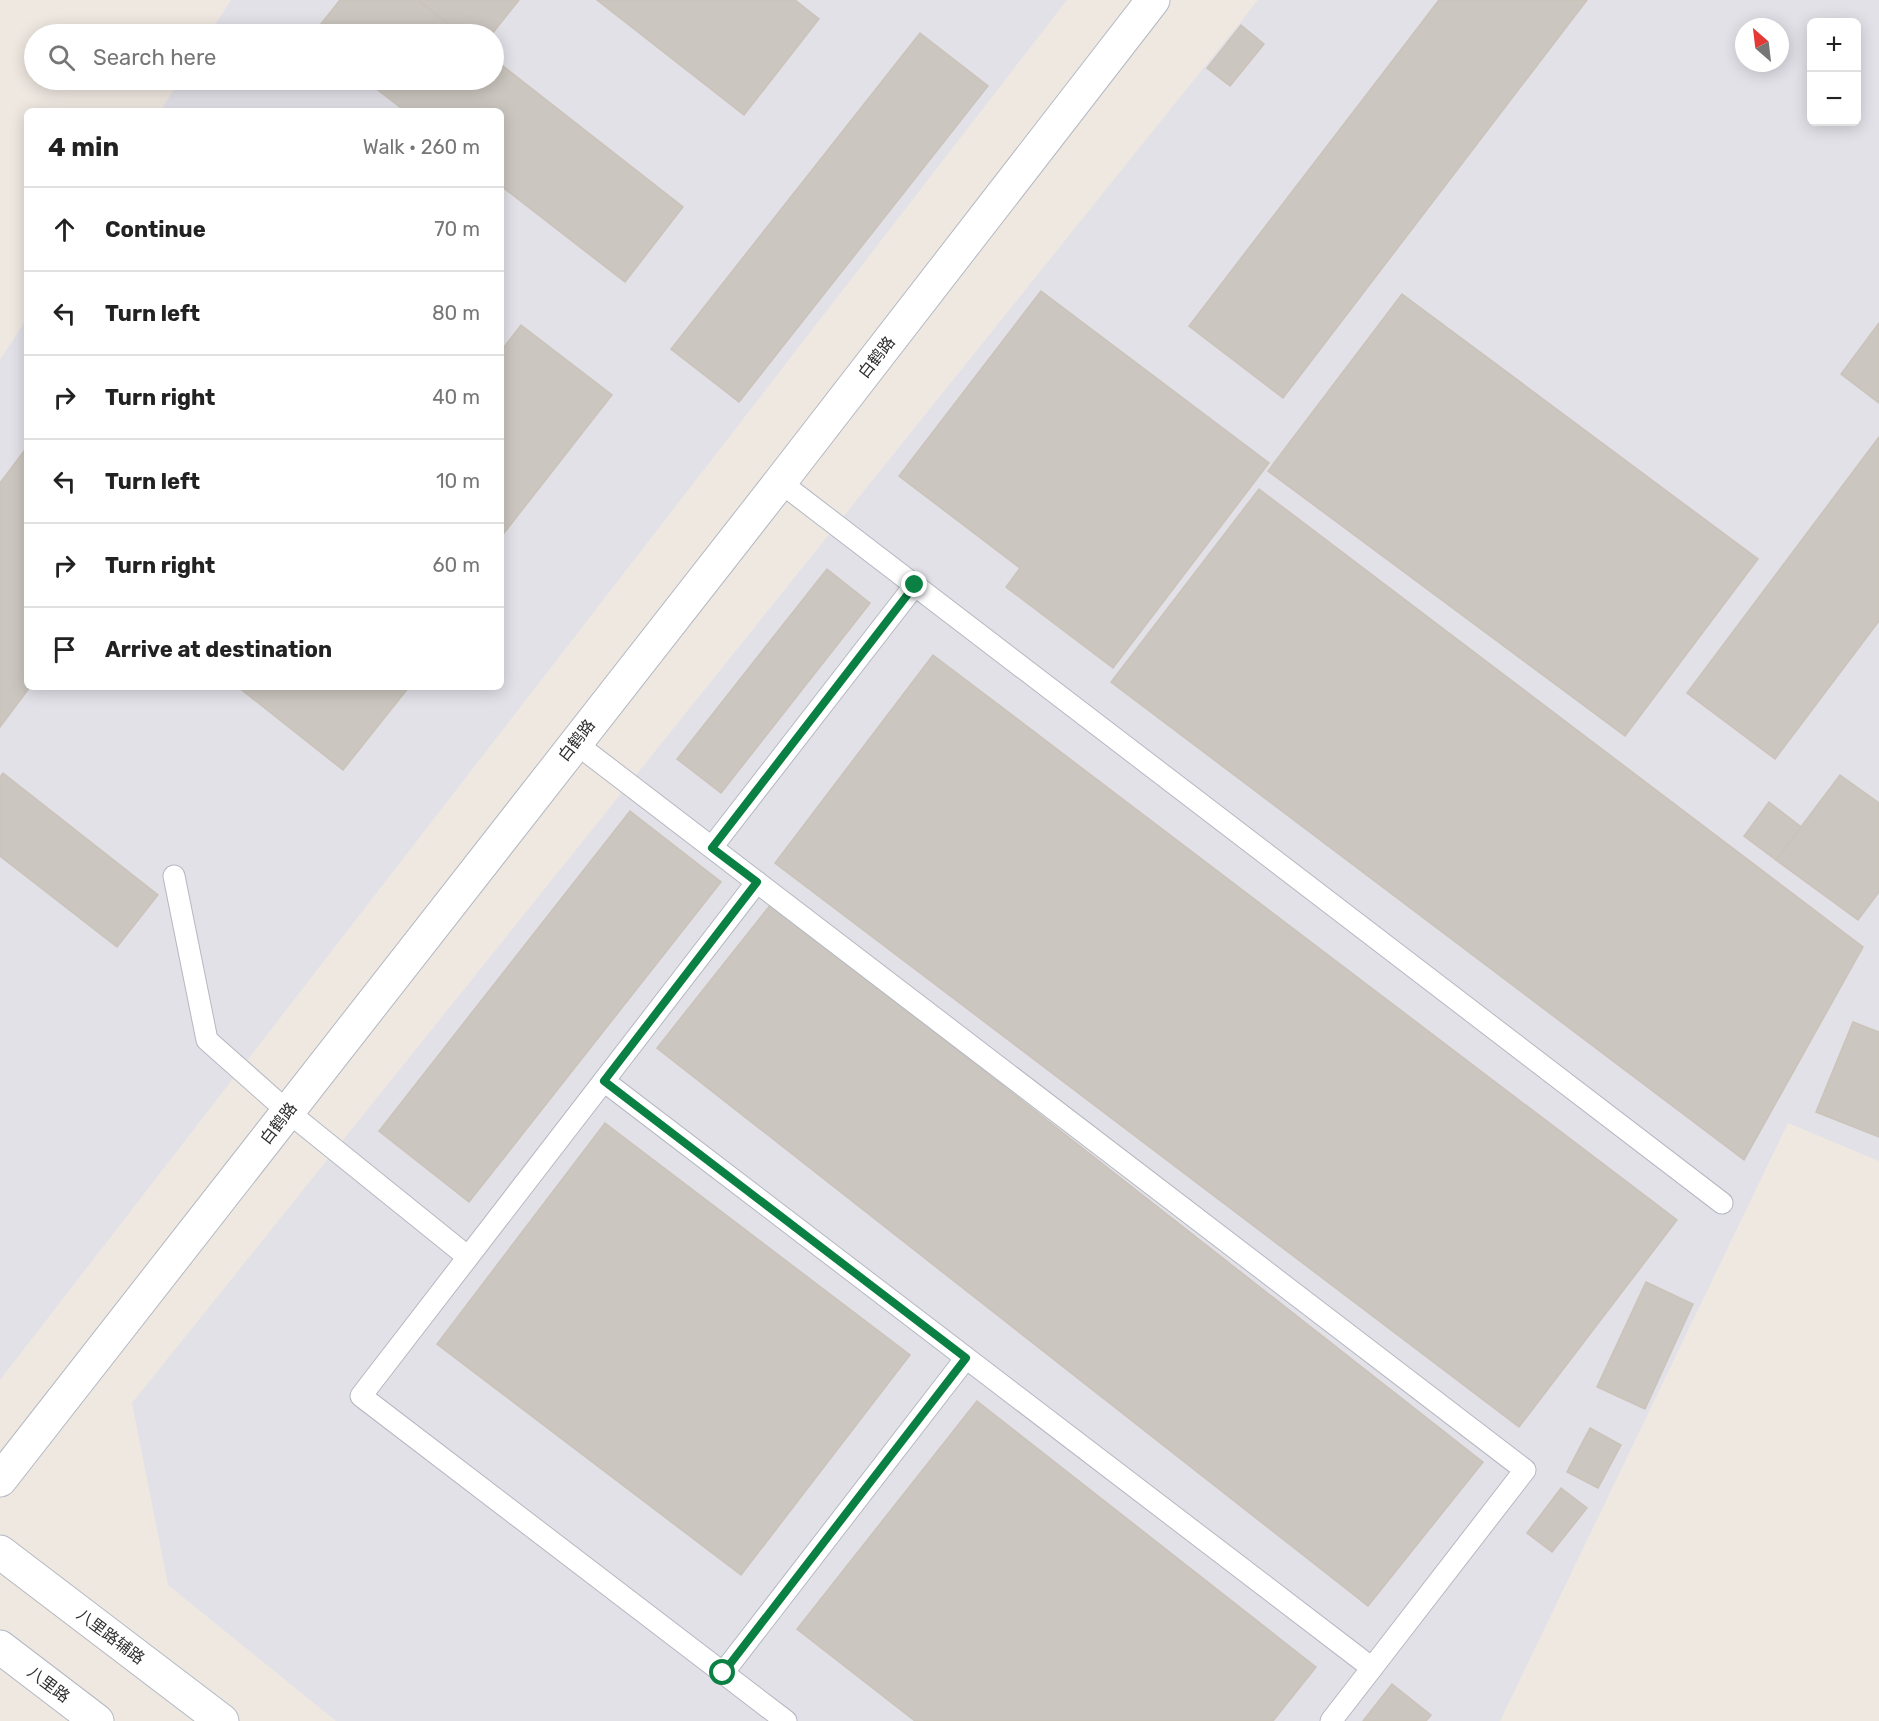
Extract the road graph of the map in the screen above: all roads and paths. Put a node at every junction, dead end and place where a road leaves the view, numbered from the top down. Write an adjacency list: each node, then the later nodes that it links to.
1 (1153, 0): 2 (street, 白鹤路)
2 (780, 482): 3 (lane); 4 (street, 白鹤路)
3 (915, 585): 5 (lane); 10 (lane)
4 (574, 742): 5 (lane); 9 (street, 白鹤路)
5 (712, 848): 7 (lane)
6 (174, 876): 9 (lane)
7 (757, 882): 8 (lane); 16 (lane)
8 (604, 1081): 11 (lane); 12 (lane)
9 (287, 1111): 11 (lane); 13 (street, 白鹤路)
10 (1722, 1203)
11 (468, 1257): 17 (lane)
12 (966, 1358): 16 (lane); 17 (lane)
13 (0, 1480)
14 (0, 1552): 19 (street, 八里路辅路)
15 (0, 1647): 18 (street, 八里路)
16 (1372, 1668): 21 (lane)
17 (723, 1673): 20 (lane)
18 (97, 1721)
19 (222, 1721)
20 (786, 1721)
21 (1331, 1721)

